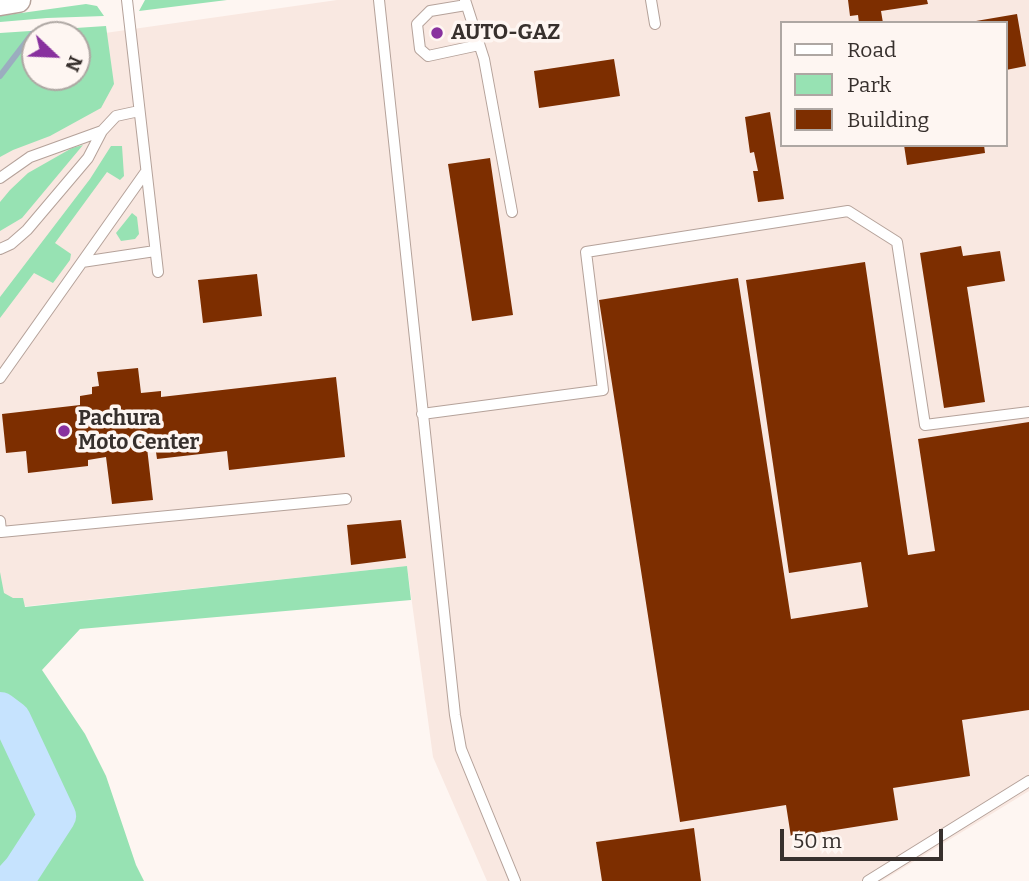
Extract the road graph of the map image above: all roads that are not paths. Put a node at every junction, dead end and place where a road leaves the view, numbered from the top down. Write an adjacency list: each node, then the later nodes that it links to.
1 (18, 0): 6 (street)
2 (127, 0): 9 (lane)
3 (379, 0): 20 (lane)
4 (651, 0): 7 (lane)
5 (466, 2): 8 (lane); 8 (lane)
6 (0, 3)
7 (655, 24)
8 (479, 45): 13 (lane)
9 (139, 111): 10 (lane); 11 (lane)
10 (102, 131): 12 (lane); 14 (lane)
11 (145, 173): 15 (lane); 16 (lane)
12 (0, 178)
13 (512, 212)
14 (0, 248)
15 (155, 251): 16 (lane); 17 (lane)
16 (82, 262): 18 (lane)
17 (158, 272)
18 (0, 378)
19 (1029, 412): 20 (lane)
20 (422, 414): 24 (lane)
21 (346, 499): 22 (lane)
22 (0, 521)
23 (1029, 781): 25 (lane)
24 (515, 881)
25 (868, 881)

